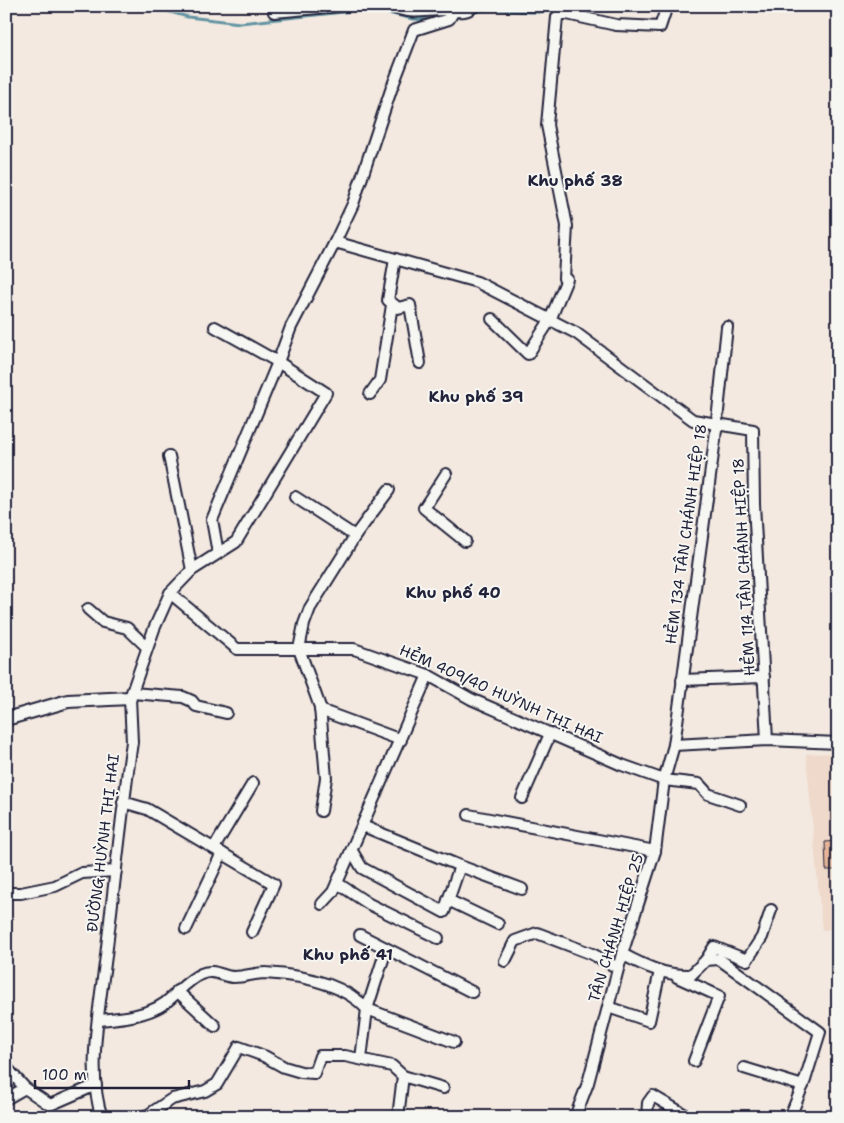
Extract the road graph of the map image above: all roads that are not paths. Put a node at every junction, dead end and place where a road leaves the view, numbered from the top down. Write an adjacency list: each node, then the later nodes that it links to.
1 (340, 6): 5 (street)
2 (390, 6): 6 (street)
3 (474, 6): 6 (street)
4 (667, 6): 11 (street)
5 (274, 12)
6 (452, 16): 7 (street)
7 (335, 242): 8 (street); 14 (street)
8 (395, 260): 9 (street); 11 (street)
9 (392, 305): 15 (street); 16 (street)
10 (492, 319): 11 (street)
11 (550, 320): 17 (street)
12 (215, 327): 14 (street)
13 (727, 327): 17 (street, HẺM 134 TÂN CHÁNH HIỆP 18)
14 (278, 362): 24 (street); 24 (street)
15 (420, 363)
16 (370, 394)
17 (715, 426): 31 (street, HẺM 114 TÂN CHÁNH HIỆP 18); 32 (street, HẺM 134 TÂN CHÁNH HIỆP 18)
18 (169, 456): 25 (street)
19 (446, 474): 23 (street)
20 (389, 490): 22 (street)
21 (295, 497): 22 (street)
22 (355, 536): 29 (street)
23 (465, 541)
24 (218, 553): 25 (street)
25 (192, 570): 26 (street)
26 (170, 593): 28 (street); 29 (street, HẺM 409/40 HUỲNH THỊ HAI)
27 (88, 609): 28 (street)
28 (147, 647): 33 (street)
29 (299, 649): 30 (street, HẺM 409/40 HUỲNH THỊ HAI); 34 (street)
30 (428, 675): 37 (street, HẺM 409/40 HUỲNH THỊ HAI); 38 (street)
31 (764, 677): 32 (street); 39 (street, HẺM 114 TÂN CHÁNH HIỆP 18)
32 (682, 680): 41 (street, HẺM 134 TÂN CHÁNH HIỆP 18)
33 (131, 695): 35 (street); 36 (street); 45 (street, ĐƯỜNG HUỲNH THỊ HAI)
34 (320, 710): 38 (street); 47 (street)
35 (226, 714)
36 (6, 719)
37 (550, 734): 42 (street, HẺM 409/40 HUỲNH THỊ HAI); 44 (street)
38 (401, 740): 49 (street)
39 (767, 740): 40 (street); 41 (street)
40 (838, 743)
41 (674, 746): 42 (street, TÂN CHÁNH HIỆP 25)
42 (664, 780): 46 (street, HẺM 409/40 HUỲNH THỊ HAI); 52 (street, TÂN CHÁNH HIỆP 25)
43 (253, 783): 50 (street)
44 (522, 798)
45 (123, 802): 50 (street); 54 (street, ĐƯỜNG HUỲNH THỊ HAI)
46 (740, 805)
47 (321, 811)
48 (469, 815): 52 (street)
49 (363, 826): 51 (street); 53 (street)
50 (218, 851): 62 (street); 63 (street)
51 (352, 851): 55 (street); 58 (street)
52 (655, 851): 67 (street, TÂN CHÁNH HIỆP 25)
53 (460, 866): 56 (street); 58 (street)
54 (116, 871): 57 (street); 77 (street, ĐƯỜNG HUỲNH THỊ HAI)
55 (337, 883): 59 (street); 65 (street)
56 (522, 888)
57 (8, 893)
58 (448, 900): 61 (street)
59 (322, 904)
60 (771, 910): 68 (street)
61 (498, 924)
62 (186, 929)
63 (252, 932)
64 (360, 936): 66 (street)
65 (438, 938)
66 (386, 950): 74 (street); 76 (street)
67 (622, 954): 70 (street, TÂN CHÁNH HIỆP 25); 71 (street)
68 (706, 960): 72 (street); 86 (street)
69 (505, 961): 70 (street)
70 (618, 968): 75 (street, TÂN CHÁNH HIỆP 25)
71 (660, 971): 72 (street); 75 (street)
72 (674, 976): 81 (street)
73 (177, 992): 76 (street); 77 (street); 78 (street)
74 (472, 992)
75 (608, 1007): 93 (street, TÂN CHÁNH HIỆP 25)
76 (368, 1009): 79 (street); 80 (street)
77 (99, 1020): 85 (street, ĐƯỜNG HUỲNH THỊ HAI)
78 (215, 1026)
79 (454, 1042)
80 (360, 1059): 84 (street); 91 (street)
81 (694, 1060)
82 (6, 1067): 87 (street)
83 (744, 1068): 86 (street)
84 (403, 1076): 88 (street); 92 (street)
85 (96, 1084): 87 (street); 90 (street, ĐƯỜNG HUỲNH THỊ HAI)
86 (803, 1086): 96 (street)
87 (25, 1088): 89 (street)
88 (443, 1088)
89 (6, 1099)
90 (102, 1117)
91 (138, 1117)
92 (398, 1117)
93 (575, 1117)
94 (647, 1117): 95 (street)
95 (689, 1117)
96 (790, 1117)

